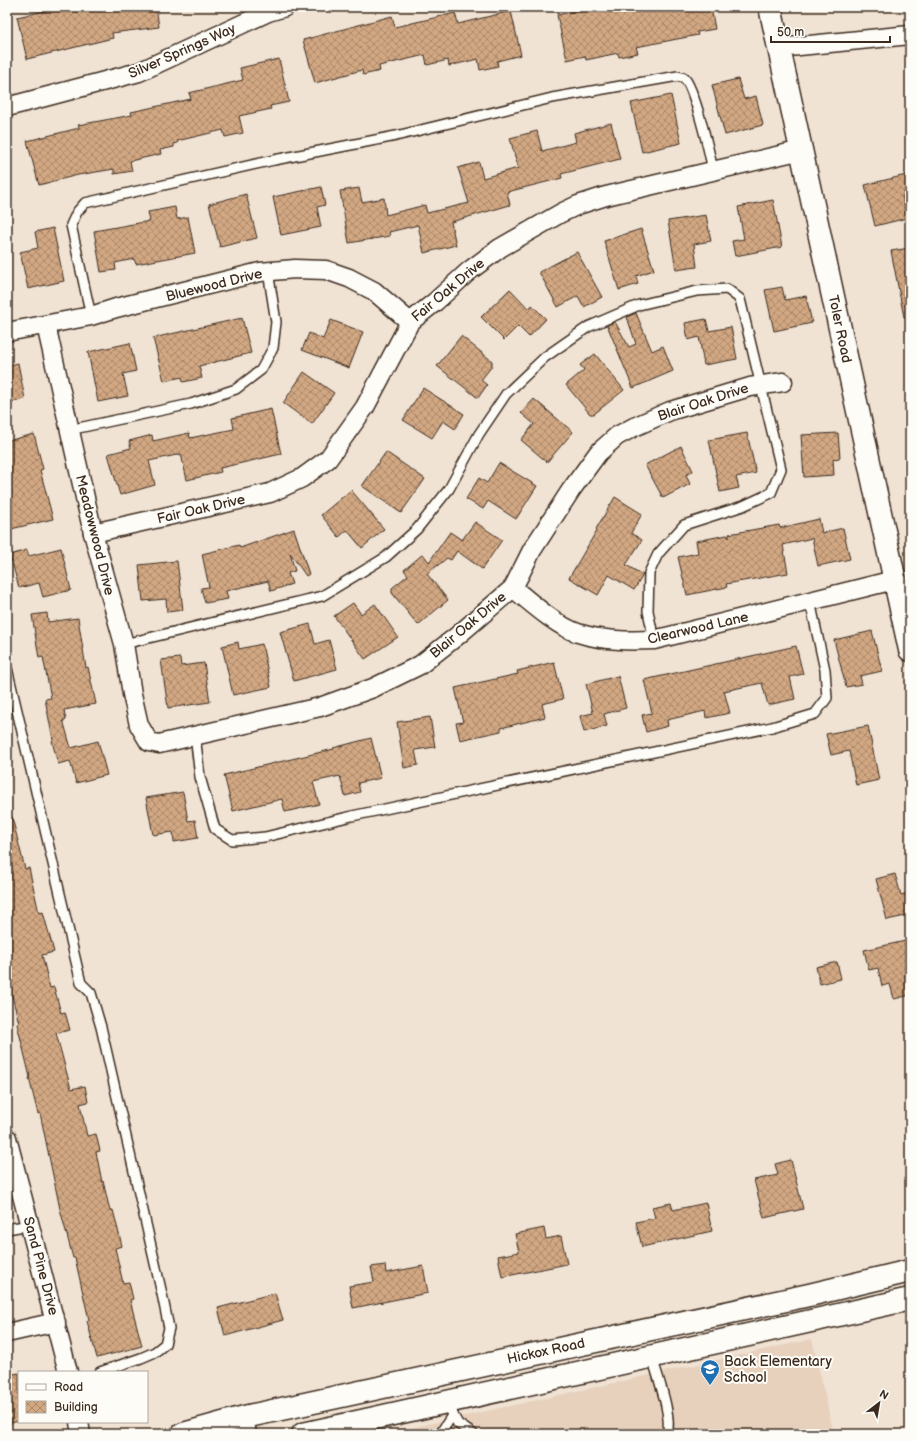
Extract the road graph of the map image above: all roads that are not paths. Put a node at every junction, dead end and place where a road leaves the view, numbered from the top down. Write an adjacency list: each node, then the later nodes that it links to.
1 (285, 7): 5 (street, Silver Springs Way)
2 (770, 7): 4 (street, Toler Road)
3 (910, 35): 4 (street)
4 (779, 48): 6 (street, Toler Road)
5 (7, 107)
6 (802, 150): 7 (street, Fair Oak Drive); 17 (street, Toler Road)
7 (713, 171): 9 (lane); 10 (street, Fair Oak Drive)
8 (268, 272): 9 (street, Bluewood Drive); 10 (street, Bluewood Drive); 15 (lane)
9 (91, 316): 11 (street, Bluewood Drive)
10 (410, 322): 16 (street, Fair Oak Drive)
11 (46, 325): 12 (street, Bluewood Drive); 15 (street, Meadowwood Drive)
12 (7, 332)
13 (783, 382): 14 (street, Blair Oak Drive)
14 (761, 385): 18 (street, Blair Oak Drive); 20 (lane); 21 (lane)
15 (69, 430): 16 (street, Meadowwood Drive)
16 (93, 533): 21 (street, Meadowwood Drive)
17 (894, 580): 19 (street, Clearwood Lane); 22 (street, Toler Road)
18 (513, 588): 20 (street, Clearwood Lane); 25 (street, Blair Oak Drive)
19 (810, 601): 20 (street, Clearwood Lane); 25 (lane)
20 (654, 640)
21 (124, 644): 26 (street, Meadowwood Drive)
22 (910, 650)
23 (7, 668): 24 (lane)
24 (10, 692): 38 (lane)
25 (195, 735): 26 (street, Blair Oak Drive)
26 (149, 742)
27 (7, 1138): 28 (street, Sand Pine Drive)
28 (30, 1225): 29 (lane); 32 (street, Sand Pine Drive)
29 (7, 1229)
30 (910, 1271): 33 (street, Hickox Road)
31 (910, 1299): 36 (street, Hickox Road)
32 (56, 1322): 34 (street); 37 (street, Sand Pine Drive)
33 (645, 1330): 35 (street, Hickox Road); 36 (street)
34 (7, 1334)
35 (606, 1338): 39 (street); 41 (street, Hickox Road)
36 (652, 1357): 39 (street, Hickox Road); 47 (lane)
37 (68, 1371)
38 (103, 1371)
39 (449, 1408): 44 (street, Hickox Road); 45 (lane); 46 (lane)
40 (78, 1423): 42 (street)
41 (246, 1425): 43 (street, Hickox Road)
42 (81, 1434)
43 (183, 1434)
44 (303, 1434)
45 (440, 1434)
46 (474, 1434)
47 (667, 1434)

